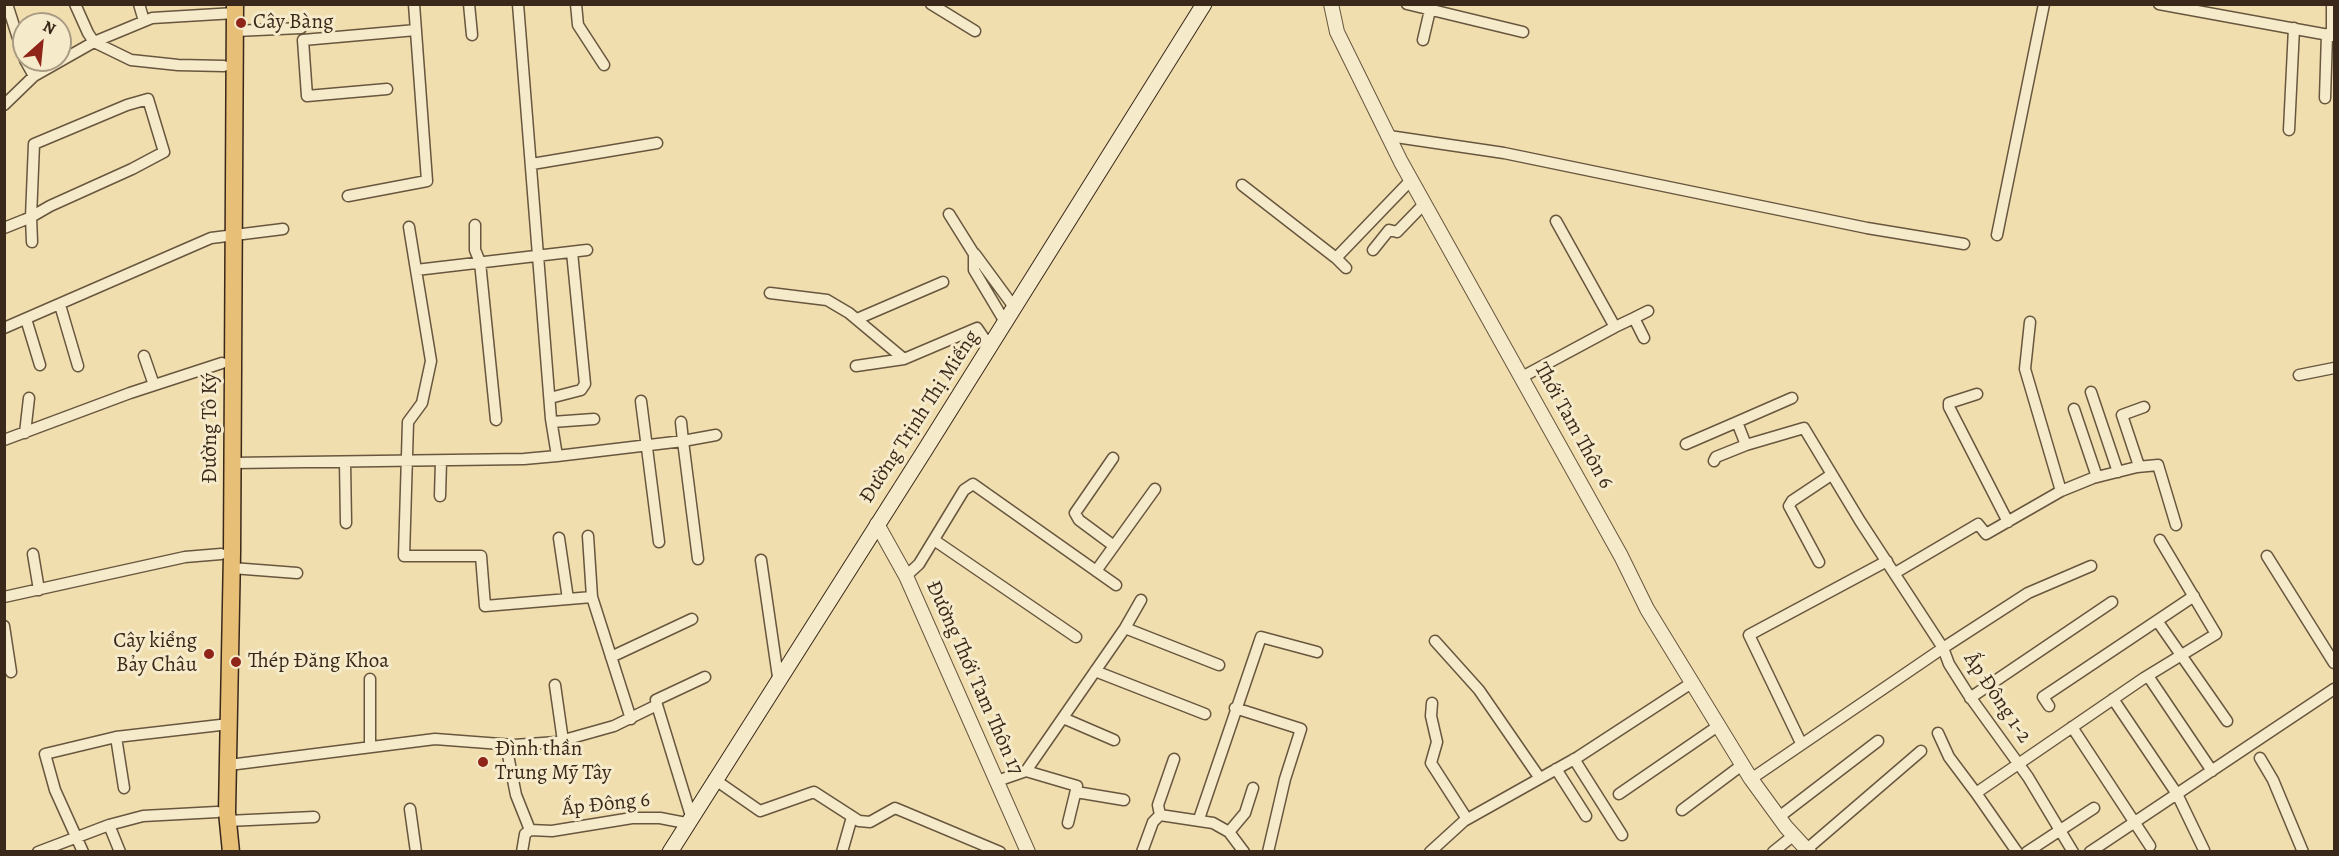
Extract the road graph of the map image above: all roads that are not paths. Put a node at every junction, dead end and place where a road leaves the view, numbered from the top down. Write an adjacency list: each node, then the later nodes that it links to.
1 (7, 4): 17 (street)
2 (75, 4): 28 (street)
3 (139, 4): 18 (street)
4 (414, 4): 21 (street)
5 (469, 4): 25 (street)
6 (518, 4): 39 (street)
7 (576, 4): 29 (street)
8 (931, 4): 23 (street)
9 (1204, 4): 67 (main road, Đường Trịnh Thị Miếng)
10 (1331, 4): 37 (street, Thới Tam Thôn 6)
11 (1407, 4): 16 (street)
12 (2044, 4): 51 (street)
13 (2159, 4): 20 (street)
14 (2332, 4): 26 (street)
15 (229, 9): 18 (street); 22 (main road, Đường Tô Ký); 30 (main road, Đường Tô Ký)
16 (1430, 10): 24 (street); 27 (street)
17 (12, 19)
18 (144, 21): 28 (street)
19 (301, 28): 22 (street)
20 (2294, 28): 26 (street); 36 (street)
21 (416, 30): 33 (street); 42 (street)
22 (235, 31): 52 (main road, Đường Tô Ký)
23 (975, 31)
24 (1523, 32)
25 (472, 35)
26 (2331, 35): 34 (street)
27 (1423, 40)
28 (94, 42): 30 (street); 32 (street)
29 (604, 65)
30 (224, 66): 52 (main road, Đường Tô Ký)
31 (32, 72): 32 (street)
32 (34, 76): 35 (street)
33 (387, 89)
34 (2325, 98)
35 (4, 105)
36 (2289, 130)
37 (1389, 136): 40 (street, Thới Tam Thôn 6); 54 (street)
38 (657, 143): 39 (street)
39 (532, 164): 58 (street)
40 (1411, 180): 43 (street, Thới Tam Thôn 6); 60 (street)
41 (1242, 185): 60 (street)
42 (348, 196)
43 (1425, 203): 56 (street); 86 (street, Thới Tam Thôn 6)
44 (949, 214): 59 (street)
45 (31, 216): 45 (street); 49 (street); 53 (street)
46 (1556, 221): 74 (street)
47 (475, 225): 61 (street)
48 (409, 227): 63 (street)
49 (4, 228)
50 (283, 229): 52 (street)
51 (1997, 235)
52 (229, 236): 66 (street); 80 (main road, Đường Tô Ký); 114 (main road, Đường Tô Ký)
53 (32, 242)
54 (1964, 244)
55 (587, 250): 57 (street)
56 (1373, 250)
57 (572, 252): 58 (street); 91 (street)
58 (539, 254): 61 (street); 91 (street)
59 (974, 254): 67 (street); 72 (street)
60 (1336, 258): 62 (street)
61 (480, 262): 63 (street); 97 (street)
62 (1346, 268)
63 (416, 270): 110 (street)
64 (943, 282): 71 (street)
65 (770, 293): 71 (street)
66 (60, 305): 70 (street); 82 (street)
67 (1014, 307): 72 (main road, Đường Trịnh Thị Miếng)
68 (1648, 311): 69 (street)
69 (1634, 318): 74 (street); 76 (street)
70 (26, 319): 75 (street); 81 (street)
71 (856, 319): 79 (street)
72 (1005, 322): 77 (main road, Đường Trịnh Thị Miếng)
73 (2030, 322): 120 (street)
74 (1615, 327): 86 (street)
75 (4, 328)
76 (1644, 338)
77 (990, 347): 79 (street); 124 (main road, Đường Trịnh Thị Miếng)
78 (144, 356): 87 (street)
79 (904, 358): 83 (street)
80 (222, 363): 87 (street); 133 (main road, Đường Tô Ký)
81 (40, 365)
82 (78, 366)
83 (856, 366)
84 (2334, 368): 85 (street)
85 (2299, 375)
86 (1522, 377): 171 (street, Thới Tam Thôn 6)
87 (154, 385): 101 (street)
88 (2091, 392): 116 (street)
89 (1977, 394): 122 (street)
90 (29, 398): 101 (street)
91 (550, 398): 98 (street)
92 (1792, 399): 100 (street)
93 (641, 401): 106 (street)
94 (2144, 407): 115 (street)
95 (2074, 409): 118 (street)
96 (594, 419): 98 (street)
97 (496, 420)
98 (552, 422): 108 (street)
99 (681, 422): 104 (street)
100 (1737, 422): 105 (street); 107 (street)
101 (25, 433): 103 (street)
102 (716, 435): 104 (street)
103 (4, 440)
104 (683, 441): 106 (street); 135 (street)
105 (1686, 444)
106 (647, 445): 108 (street); 130 (street)
107 (1746, 445): 112 (street); 117 (street)
108 (557, 456): 111 (street)
109 (1113, 458): 131 (street)
110 (406, 461): 111 (street); 113 (street); 150 (street)
111 (441, 461): 121 (street)
112 (1714, 461)
113 (345, 462): 114 (street); 123 (street)
114 (233, 463): 140 (main road, Đường Tô Ký)
115 (2139, 466): 116 (street); 125 (street)
116 (2118, 472): 118 (street)
117 (1831, 475): 137 (street); 138 (street)
118 (2097, 477): 120 (street)
119 (1155, 489): 131 (street)
120 (2061, 491): 122 (street)
121 (440, 496)
122 (2008, 522): 143 (street)
123 (346, 523)
124 (877, 524): 144 (street, Đường Thới Tam Thôn 17); 169 (main road, Đường Trịnh Thị Miếng)
125 (2176, 525)
126 (588, 536): 149 (street)
127 (559, 538): 150 (street)
128 (934, 540): 141 (street); 144 (street); 157 (street)
129 (2160, 540): 147 (street)
130 (659, 542)
131 (1114, 546): 141 (street)
132 (33, 554): 146 (street)
133 (221, 554): 146 (street); 184 (main road, Đường Tô Ký)
134 (2267, 556): 163 (street)
135 (698, 559)
136 (760, 560): 169 (street)
137 (1887, 561): 143 (street); 192 (street)
138 (1819, 562)
139 (2091, 566): 159 (street, Ấp Đông 1-2)
140 (232, 568): 142 (street); 184 (main road, Đường Tô Ký)
141 (1096, 571): 145 (street)
142 (297, 573)
143 (1894, 573): 159 (street)
144 (906, 576): 208 (street, Đường Thới Tam Thôn 17)
145 (1116, 585)
146 (39, 590): 148 (street)
147 (2194, 596): 154 (street); 161 (street)
148 (4, 597)
149 (592, 597): 150 (street); 162 (street)
150 (568, 599)
151 (1141, 600): 156 (street)
152 (2112, 602): 174 (street)
153 (692, 619): 162 (street)
154 (2158, 622): 161 (street); 178 (street)
155 (4, 626): 166 (street)
156 (1125, 628): 164 (street); 165 (street)
157 (1076, 637)
158 (1435, 641): 205 (street)
159 (1943, 648): 174 (street, Ấp Đông 1-2); 192 (street)
160 (1317, 652): 179 (street)
161 (2183, 656): 167 (street); 183 (street)
162 (611, 657): 182 (street)
163 (2334, 663)
164 (1219, 665)
165 (1095, 671): 180 (street); 181 (street)
166 (11, 672)
167 (2148, 676): 175 (street); 204 (street)
168 (705, 677): 177 (street)
169 (778, 677): 207 (main road, Đường Trịnh Thị Miếng)
170 (370, 679): 193 (street)
171 (1693, 682): 185 (street, Thới Tam Thôn 6); 198 (street)
172 (555, 685): 190 (street)
173 (2334, 689): 204 (street)
174 (1970, 698): 199 (street, Ấp Đông 1-2)
175 (2114, 699): 186 (street); 214 (street)
176 (1432, 704): 227 (street)
177 (657, 705): 182 (street); 225 (street)
178 (2049, 706)
179 (1235, 708): 226 (street); 253 (street)
180 (1204, 714)
181 (1063, 718): 189 (street); 203 (street)
182 (631, 719): 190 (street)
183 (2227, 721)
184 (224, 724): 188 (street); 201 (main road, Đường Tô Ký)
185 (1718, 726): 200 (street, Thới Tam Thôn 6); 213 (street)
186 (2072, 727): 199 (street); 228 (street)
187 (1938, 733): 212 (street)
188 (116, 737): 209 (street); 236 (street)
189 (1114, 740)
190 (563, 741): 194 (street)
191 (1878, 741): 224 (street)
192 (1802, 743): 206 (street)
193 (370, 745): 194 (street); 201 (street)
194 (506, 745): 231 (street)
195 (1922, 751): 238 (street)
196 (2260, 758): 260 (street)
197 (1174, 759): 219 (street)
198 (1574, 759): 202 (street); 235 (street)
199 (2018, 763): 212 (street); 232 (street, Ấp Đông 1-2)
200 (1742, 765): 206 (street, Thới Tam Thôn 6); 218 (street)
201 (223, 766): 220 (main road, Đường Tô Ký)
202 (1556, 769): 205 (street); 221 (street)
203 (1026, 771): 208 (street); 211 (street)
204 (2212, 771): 214 (street)
205 (1539, 777): 227 (street)
206 (1750, 778): 224 (street, Thới Tam Thôn 6)
207 (714, 779): 223 (street); 225 (main road, Đường Trịnh Thị Miếng)
208 (997, 781): 250 (street, Đường Thới Tam Thôn 17)
209 (124, 788)
210 (1253, 788): 233 (street)
211 (1076, 792): 215 (street); 229 (street)
212 (1976, 793): 256 (street)
213 (1619, 794)
214 (2177, 794): 228 (street); 239 (street)
215 (1124, 800)
216 (2094, 808): 232 (street)
217 (410, 809): 245 (street)
218 (1682, 810)
219 (1160, 815): 226 (street); 251 (street)
220 (222, 816): 222 (street); 230 (street); 243 (main road, Đường Tô Ký); 244 (main road, Đường Tô Ký)
221 (1586, 816)
222 (314, 817)
223 (852, 817): 248 (street); 249 (street)
224 (1779, 817): 234 (street, Thới Tam Thôn 6)
225 (688, 819): 231 (street, Ấp Đông 6); 247 (main road, Đường Trịnh Thị Miếng)
226 (1199, 819): 233 (street)
227 (1467, 819): 254 (street)
228 (2135, 822): 237 (street); 259 (street)
229 (1068, 823)
230 (109, 825): 236 (street); 242 (street)
231 (530, 830): 246 (street)
232 (2061, 830): 257 (street); 258 (street, Ấp Đông 1-2)
233 (1229, 832): 252 (street)
234 (1794, 834): 238 (street, Thới Tam Thôn 6); 255 (street)
235 (1622, 835)
236 (75, 836): 240 (street); 241 (street)
237 (2150, 846)
238 (1808, 850)
239 (2204, 850)
240 (38, 852)
241 (82, 852)
242 (120, 852)
243 (220, 852)
244 (231, 852)
245 (416, 852)
246 (522, 852)
247 (670, 852)
248 (842, 852)
249 (1000, 852)
250 (1028, 852)
251 (1142, 852)
252 (1244, 852)
253 (1268, 852)
254 (1430, 852)
255 (1773, 852)
256 (2018, 852)
257 (2027, 852)
258 (2073, 852)
259 (2090, 852)
260 (2303, 852)

